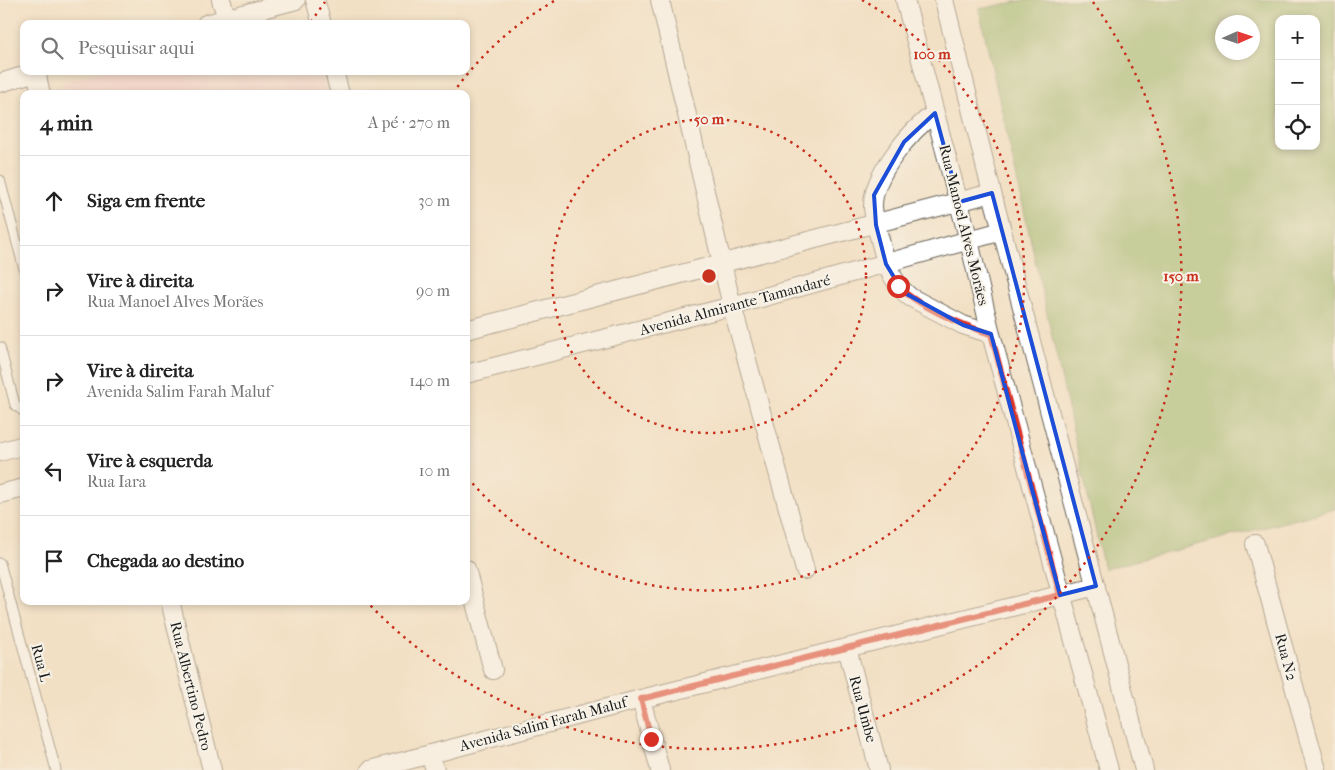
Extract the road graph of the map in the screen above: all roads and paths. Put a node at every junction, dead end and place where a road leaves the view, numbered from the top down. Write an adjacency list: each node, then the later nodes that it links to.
1 (221, 0): 7 (street)
2 (296, 0): 7 (street)
3 (315, 0): 9 (street)
4 (660, 0): 24 (street)
5 (906, 0): 16 (street, Rua Manoel Alves Morães)
6 (944, 0): 18 (street)
7 (227, 18): 8 (street)
8 (220, 20)
9 (321, 20)
10 (28, 75): 13 (street)
11 (38, 75): 14 (street)
12 (335, 75): 15 (street)
13 (0, 83)
14 (40, 90)
15 (339, 90)
16 (936, 113): 19 (street, Rua Manoel Alves Morães); 20 (street)
17 (0, 180): 23 (lane)
18 (992, 193): 19 (street); 21 (street)
19 (959, 202): 20 (street); 22 (street, Rua Manoel Alves Morães)
20 (876, 225): 24 (street); 25 (street)
21 (1002, 231): 22 (street, Avenida Almirante Tamandaré); 40 (street)
22 (969, 241): 25 (street, Avenida Almirante Tamandaré); 28 (street, Rua Manoel Alves Morães)
23 (20, 254)
24 (721, 263): 26 (street); 27 (street)
25 (886, 264): 26 (street, Avenida Almirante Tamandaré); 28 (street)
26 (732, 306): 30 (street, Avenida Almirante Tamandaré); 38 (street)
27 (470, 329)
28 (991, 334): 41 (street, Rua Manoel Alves Morães)
29 (0, 347): 31 (lane)
30 (470, 373)
31 (20, 409)
32 (20, 446): 33 (street)
33 (0, 452)
34 (20, 489): 35 (street)
35 (0, 494)
36 (1255, 544): 54 (street, Rua N2)
37 (0, 563): 47 (lane, Rua L)
38 (804, 570)
39 (470, 585): 44 (street)
40 (1096, 586): 41 (street, Avenida Salim Farah Maluf); 53 (street)
41 (1060, 595): 43 (street, Avenida Salim Farah Maluf); 52 (street, Rua Manoel Alves Morães)
42 (171, 605): 48 (street, Rua Albertino Pedro)
43 (847, 648): 45 (street, Avenida Salim Farah Maluf); 51 (street, Rua Umbe)
44 (493, 670)
45 (641, 699): 46 (street, Avenida Salim Farah Maluf); 50 (street)
46 (432, 762): 49 (street, Avenida Salim Farah Maluf)
47 (56, 770)
48 (212, 770)
49 (370, 770)
50 (660, 770)
51 (879, 770)
52 (1109, 770)
53 (1144, 770)
54 (1317, 770)

